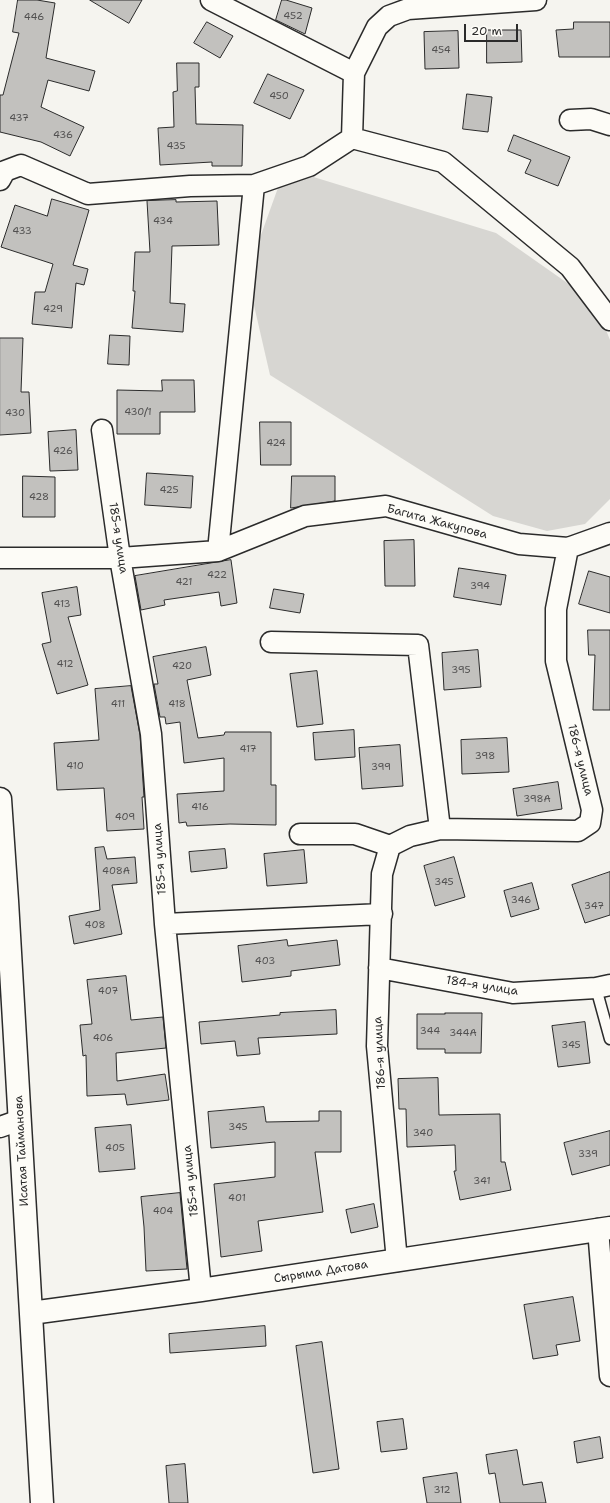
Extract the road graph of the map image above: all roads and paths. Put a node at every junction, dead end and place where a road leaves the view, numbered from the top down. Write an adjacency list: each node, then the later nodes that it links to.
1 (211, 0): 3 (street)
2 (536, 0): 3 (street)
3 (354, 73): 6 (street)
4 (570, 120): 5 (street)
5 (610, 125)
6 (352, 138): 8 (street); 9 (street)
7 (0, 180): 8 (street)
8 (254, 185): 13 (street)
9 (610, 320)
10 (102, 430): 15 (street, 185-я улица)
11 (610, 533): 12 (street)
12 (568, 548): 13 (street, Багита Жакупова); 18 (street, 186-я улица)
13 (218, 551): 15 (street, Багита Жакупова)
14 (0, 558): 15 (street, Багита Жакупова)
15 (120, 558): 23 (street, 185-я улица)
16 (271, 642): 18 (street)
17 (0, 799): 21 (street, Исатая Тайманова)
18 (440, 829): 20 (street, 186-я улица)
19 (300, 834): 20 (street)
20 (390, 846): 22 (street, 186-я улица)
21 (4, 901): 27 (street, Исатая Тайманова)
22 (382, 914): 23 (street); 24 (street, 186-я улица)
23 (165, 924): 30 (street, 185-я улица)
24 (379, 968): 25 (street, 184-я улица); 29 (street, 186-я улица)
25 (603, 986): 26 (lane)
26 (610, 1039)
27 (10, 1123): 31 (street, Исатая Тайманова)
28 (604, 1228): 29 (street, Сырыма Датова); 32 (street)
29 (398, 1261): 30 (street, Сырыма Датова)
30 (202, 1290): 31 (street, Сырыма Датова)
31 (31, 1313): 33 (street, Исатая Тайманова)
32 (610, 1376)
33 (42, 1503)

